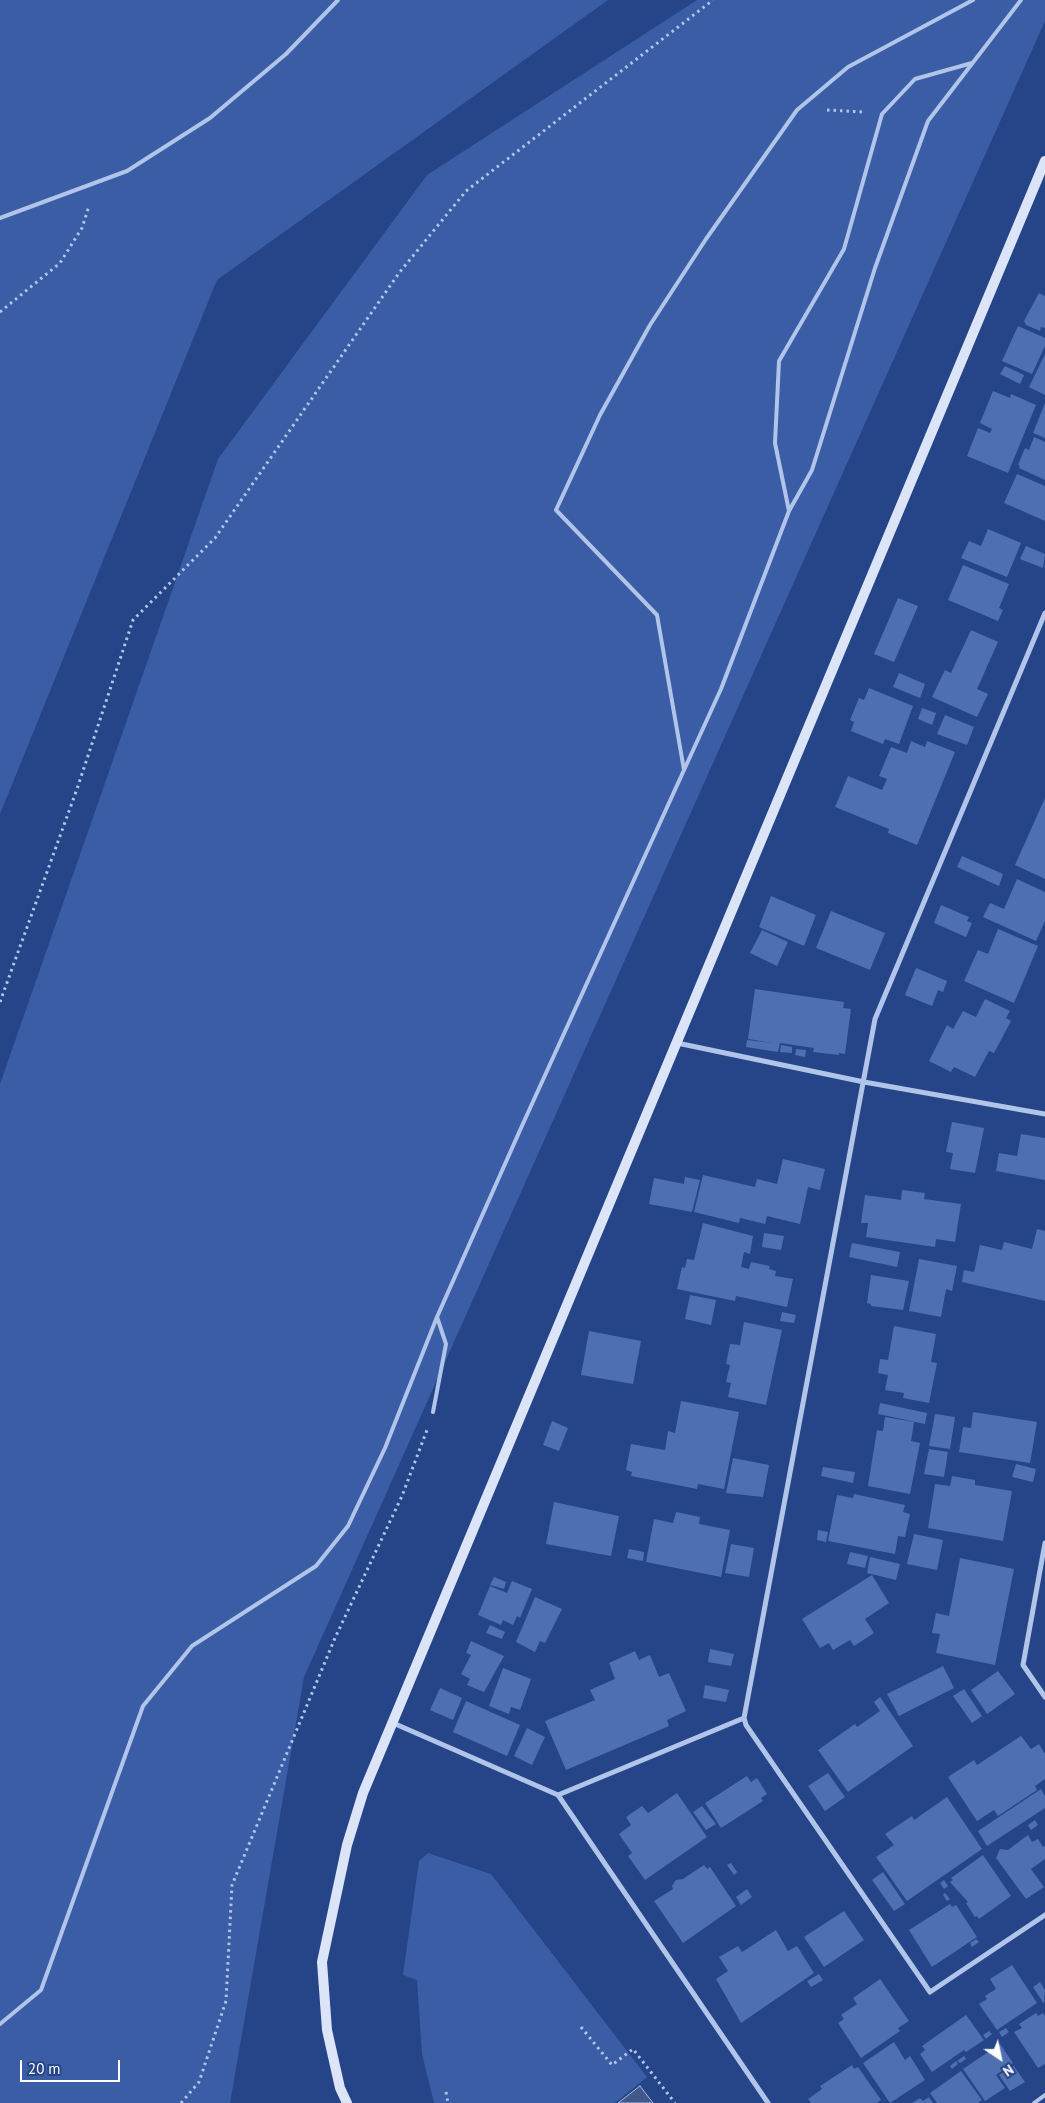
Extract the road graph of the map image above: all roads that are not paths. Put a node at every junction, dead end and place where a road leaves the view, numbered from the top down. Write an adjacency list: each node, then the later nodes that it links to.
1 (338, 0): 6 (lane)
2 (973, 0): 9 (lane)
3 (1021, 0): 4 (lane)
4 (972, 63): 7 (lane); 7 (lane)
5 (1045, 161): 10 (street)
6 (0, 218)
7 (790, 511): 9 (lane)
8 (1045, 613): 11 (street)
9 (684, 770): 13 (lane)
10 (677, 1043): 11 (street); 18 (street)
11 (864, 1082): 12 (street); 17 (street)
12 (1045, 1114)
13 (437, 1317): 14 (lane); 21 (lane)
14 (433, 1412)
15 (1045, 1543): 16 (street)
16 (1045, 1697)
17 (744, 1718): 19 (street); 20 (street)
18 (393, 1723): 19 (street); 23 (street)
19 (558, 1795): 24 (street)
20 (1045, 1915)
21 (0, 2024)
22 (1045, 2095): 25 (lane)
23 (346, 2103)
24 (768, 2103)
25 (1034, 2103)

